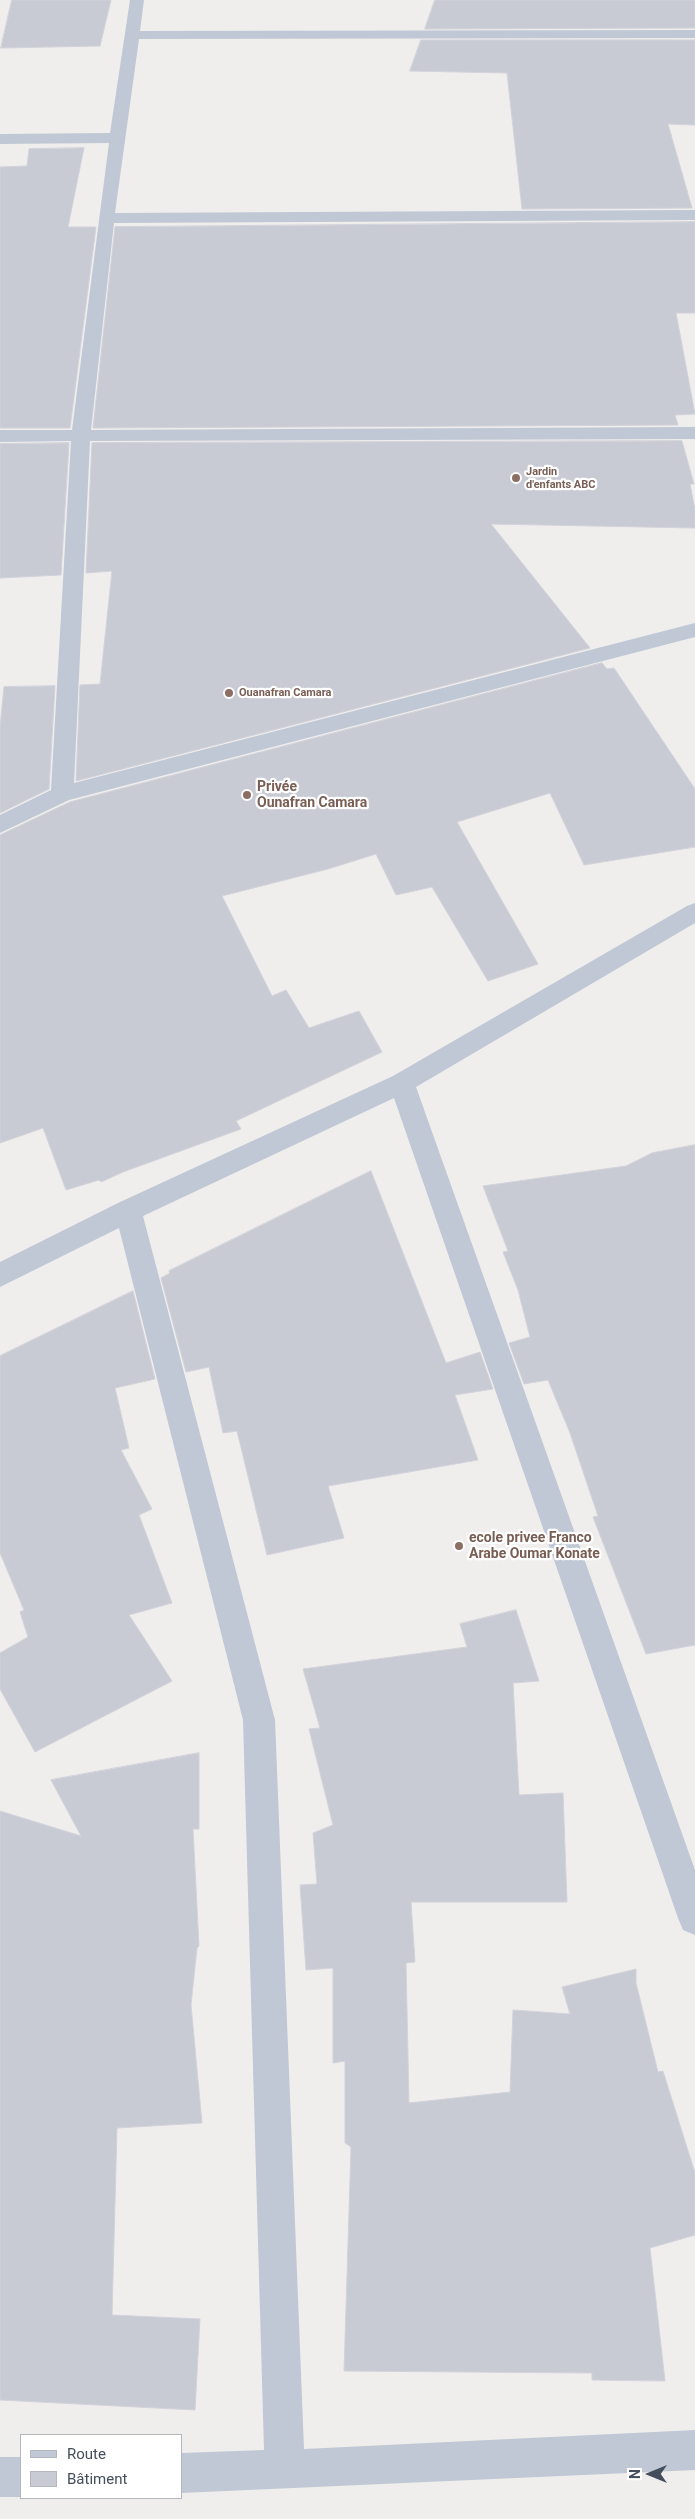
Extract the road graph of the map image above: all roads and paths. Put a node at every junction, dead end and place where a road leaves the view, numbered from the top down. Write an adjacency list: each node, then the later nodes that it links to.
1 (137, 0): 3 (street)
2 (695, 34): 3 (street)
3 (132, 35): 4 (street)
4 (117, 138): 5 (street); 7 (street)
5 (0, 139)
6 (695, 215): 7 (street)
7 (106, 218): 10 (street)
8 (695, 433): 10 (street)
9 (0, 436): 10 (street)
10 (81, 436): 12 (street)
11 (695, 630): 12 (street)
12 (62, 794): 13 (street)
13 (0, 825)
14 (695, 912): 15 (street)
15 (402, 1083): 16 (street); 18 (street)
16 (128, 1211): 17 (street); 20 (street)
17 (0, 1275)
18 (695, 1918)
19 (695, 2450): 20 (street)
20 (285, 2470): 21 (street)
21 (182, 2473)

